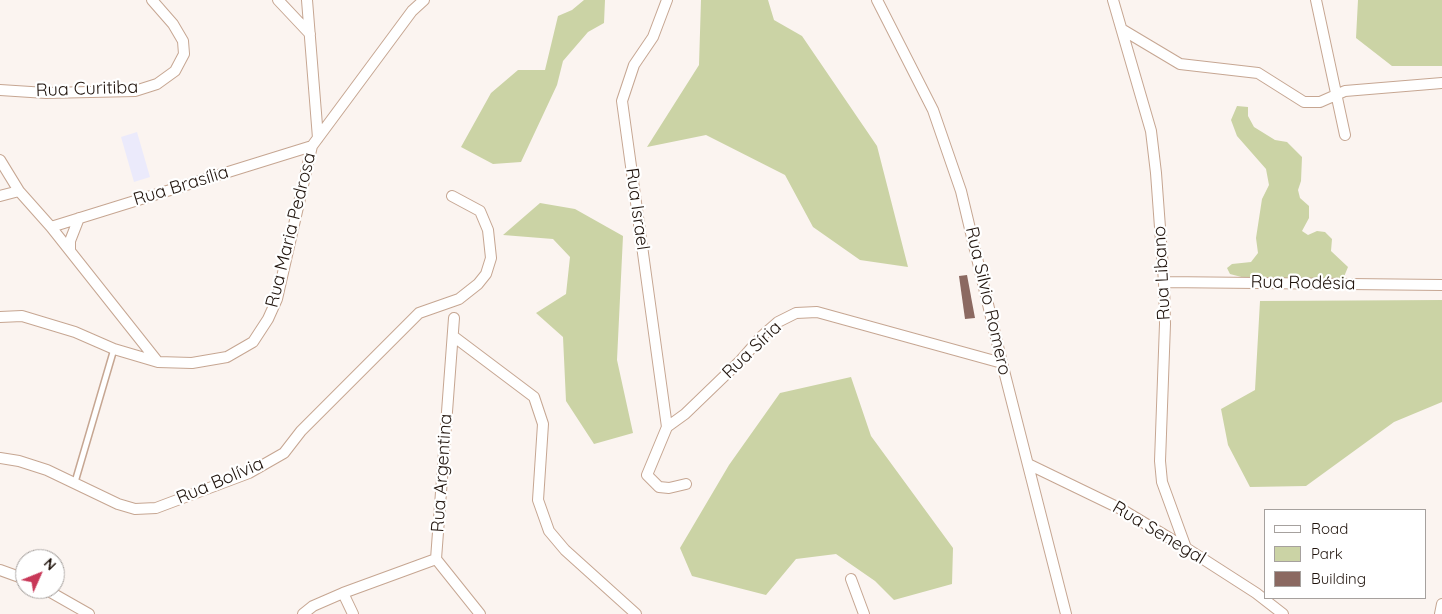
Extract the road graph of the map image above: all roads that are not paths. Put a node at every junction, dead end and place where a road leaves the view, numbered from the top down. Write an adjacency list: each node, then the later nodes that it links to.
1 (152, 0): 12 (street, Rua Curitiba)
2 (278, 0): 10 (street)
3 (307, 0): 10 (street, Rua Maria Pedrosa)
4 (424, 0): 15 (street)
5 (666, 0): 31 (street, Rua Israel)
6 (877, 0): 30 (street, Rua Silvio Romero)
7 (1113, 0): 9 (street, Rua Libano)
8 (1316, 0): 13 (street)
9 (1123, 30): 13 (street); 23 (street, Rua Libano)
10 (310, 34): 15 (street, Rua Maria Pedrosa)
11 (1442, 83): 13 (street)
12 (0, 90)
13 (1335, 94): 14 (street)
14 (1345, 135)
15 (315, 142): 20 (street, Rua Brasília); 29 (street, Rua Maria Pedrosa)
16 (0, 160): 17 (street)
17 (19, 190): 18 (street); 21 (street)
18 (0, 196)
19 (452, 196): 34 (street, Rua Bolívia)
20 (79, 218): 21 (street, Rua Brasília); 22 (street)
21 (51, 227): 22 (street)
22 (70, 251): 29 (street)
23 (1164, 282): 24 (street, Rua Rodésia); 36 (street, Rua Libano)
24 (1442, 285)
25 (0, 318): 28 (street, Rua Maria Pedrosa)
26 (454, 318): 27 (street, Rua Argentina)
27 (453, 336): 37 (street, Rua Argentina); 48 (street)
28 (114, 349): 29 (street, Rua Maria Pedrosa); 34 (lane)
29 (158, 362)
30 (1002, 363): 31 (street, Rua Síria); 33 (street, Rua Silvio Romero)
31 (667, 427): 35 (street, Rua Síria)
32 (0, 458): 34 (street, Rua Bolívia)
33 (1028, 464): 36 (street, Rua Senegal); 50 (street, Rua Silvio Romero)
34 (75, 482)
35 (686, 484)
36 (1186, 548): 51 (street, Rua Senegal)
37 (436, 559): 41 (street); 47 (street)
38 (0, 570): 39 (street)
39 (15, 575)
40 (851, 579): 49 (street)
41 (343, 593): 45 (street); 46 (street)
42 (62, 599): 44 (street)
43 (1442, 604): 52 (street)
44 (89, 614)
45 (302, 614)
46 (353, 614)
47 (480, 614)
48 (636, 614)
49 (864, 614)
50 (1066, 614)
51 (1283, 614)
52 (1440, 614)

